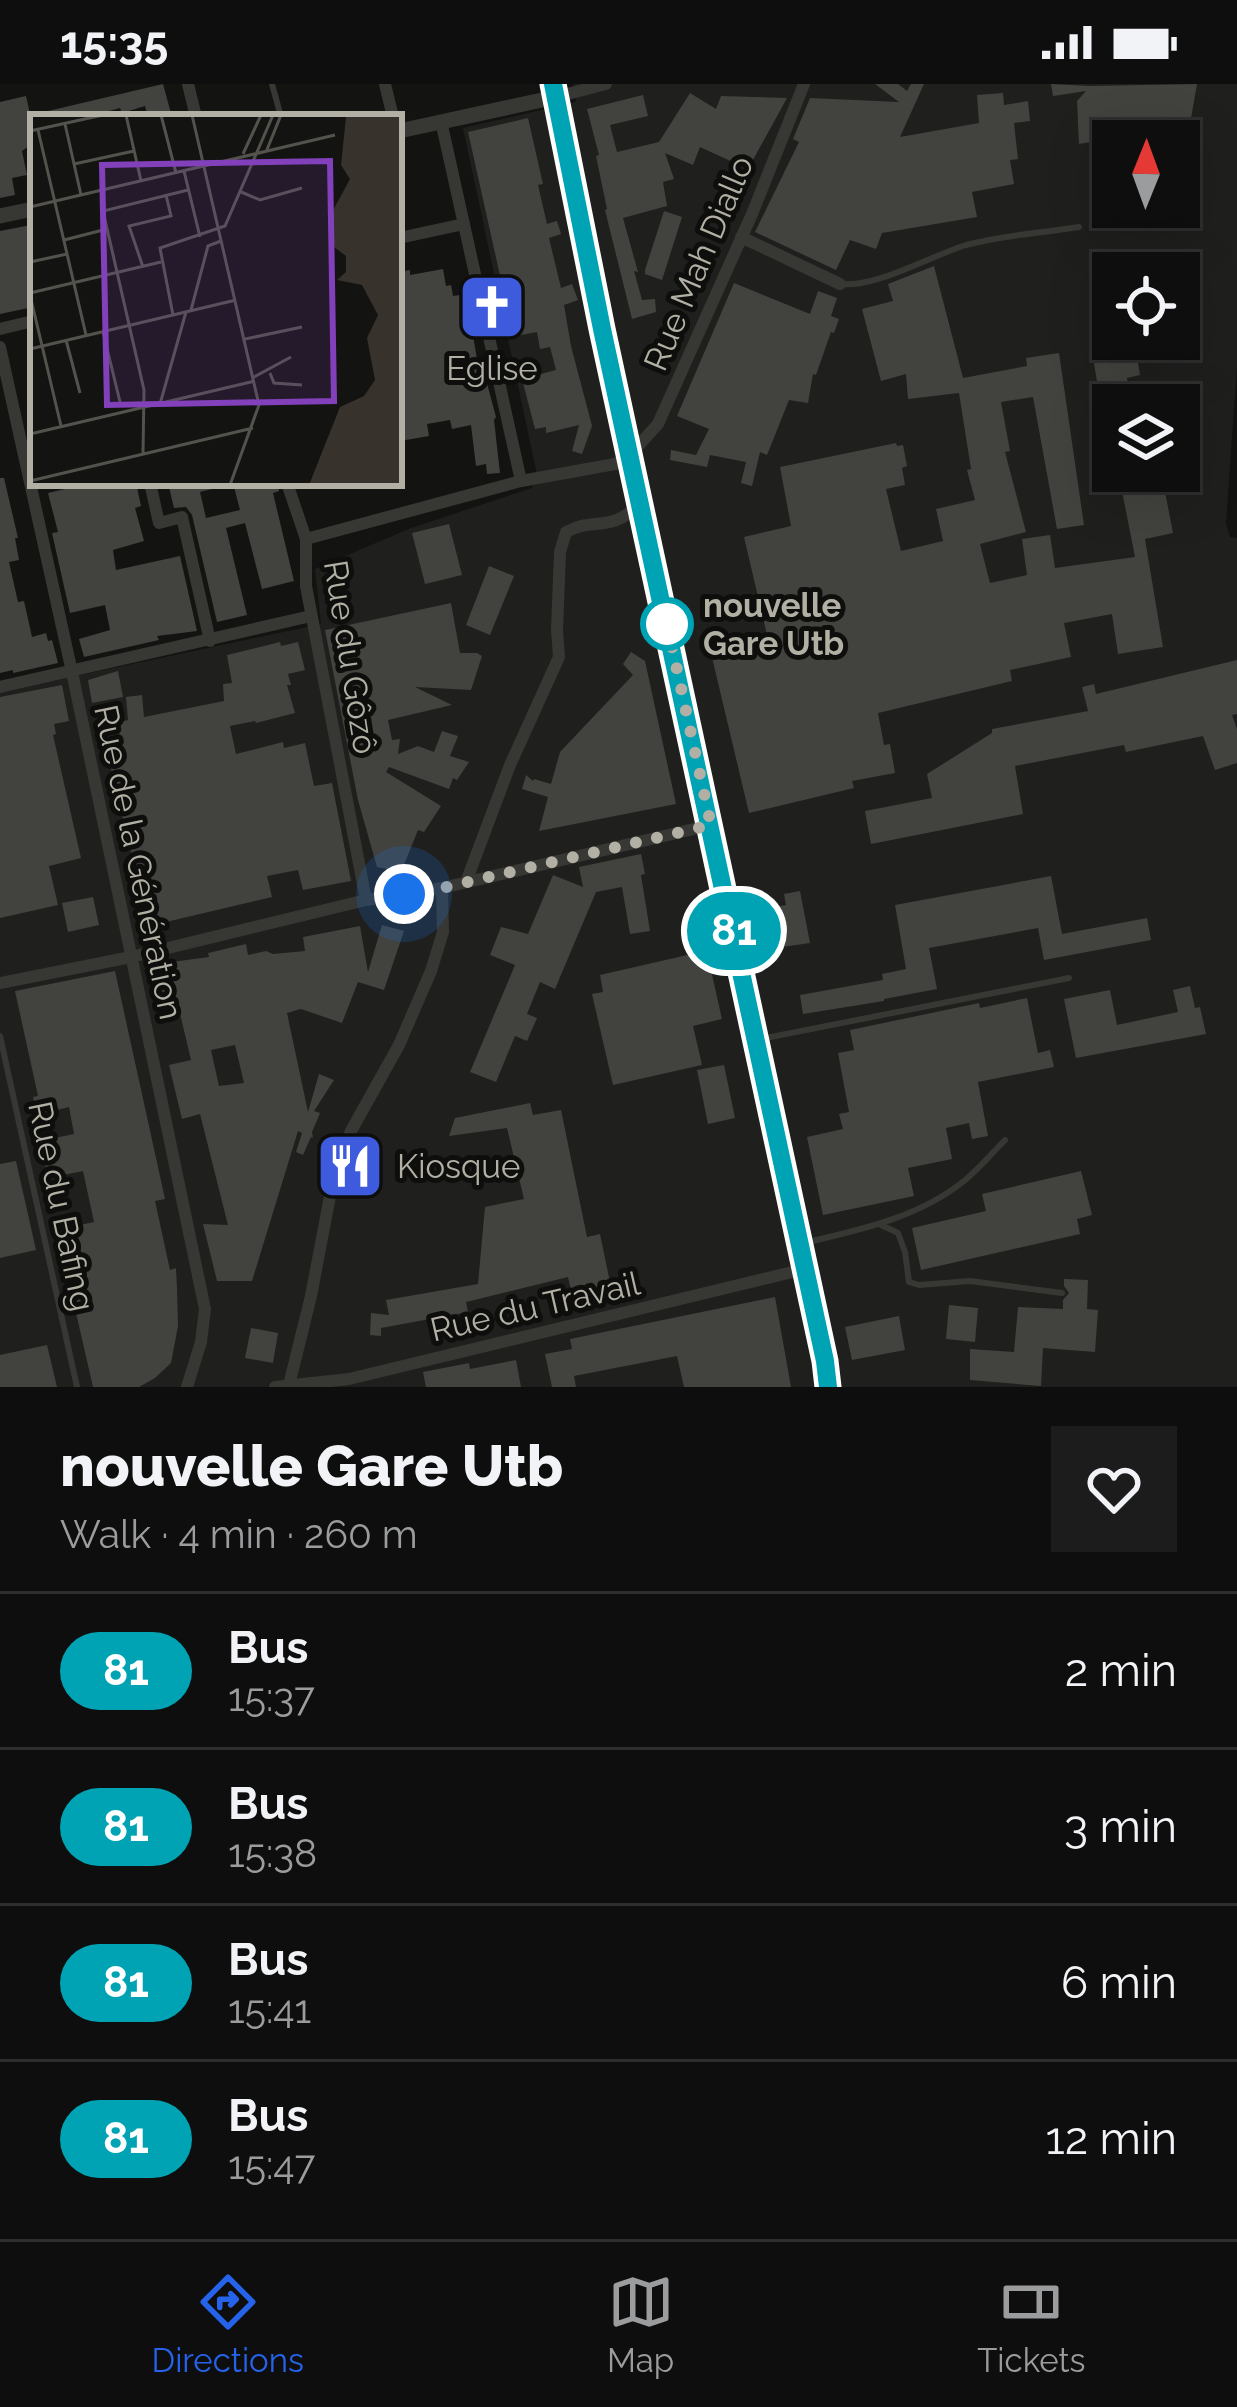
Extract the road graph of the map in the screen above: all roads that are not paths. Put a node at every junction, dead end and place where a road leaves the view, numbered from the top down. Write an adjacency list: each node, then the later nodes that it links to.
1 (188, 84): 7 (street)
2 (272, 84): 8 (lane)
3 (386, 84): 9 (street)
4 (607, 84): 6 (street)
5 (804, 84): 17 (street, Rue Mah Diallo)
6 (555, 91): 10 (street); 24 (street)
7 (195, 114)
8 (280, 114)
9 (392, 114)
10 (441, 121): 11 (street); 14 (street)
11 (402, 130)
12 (30, 210): 13 (street)
13 (0, 216)
14 (464, 224): 16 (street); 26 (street)
15 (1079, 227): 18 (lane)
16 (402, 237)
17 (741, 237): 18 (street); 24 (street, Rue Mah Diallo)
18 (840, 284)
19 (30, 322): 20 (street)
20 (0, 329)
21 (0, 347): 22 (street, Rue de la Génération)
22 (18, 428): 23 (street); 25 (street, Rue de la Génération)
23 (0, 432)
24 (629, 456): 26 (street, Rue du Gôzô); 30 (street)
25 (30, 482)
26 (521, 482): 31 (street, Rue du Gôzô)
27 (31, 486): 34 (street, Rue de la Génération)
28 (151, 486): 33 (street)
29 (288, 486): 31 (street)
30 (640, 504): 36 (street); 37 (street)
31 (306, 539): 32 (street, Rue du Gôzô)
32 (311, 616): 33 (street); 39 (street, Rue du Gôzô)
33 (211, 641): 34 (street)
34 (72, 673): 35 (street); 40 (street, Rue de la Génération)
35 (0, 687)
36 (711, 825): 37 (street); 44 (street)
37 (466, 882): 38 (street)
38 (442, 888): 39 (street); 50 (street)
39 (367, 900): 40 (street)
40 (130, 957): 42 (street); 52 (street, Rue de la Génération)
41 (1069, 979): 44 (lane)
42 (0, 983)
43 (0, 1036): 51 (lane, Rue du Bafing)
44 (757, 1040): 47 (street)
45 (1005, 1140): 46 (lane)
46 (881, 1225): 47 (lane); 49 (lane)
47 (800, 1244): 48 (street)
48 (806, 1269): 50 (street, Rue du Travail); 53 (street)
49 (1062, 1293)
50 (282, 1386)
51 (77, 1387)
52 (187, 1387)
53 (828, 1387)

